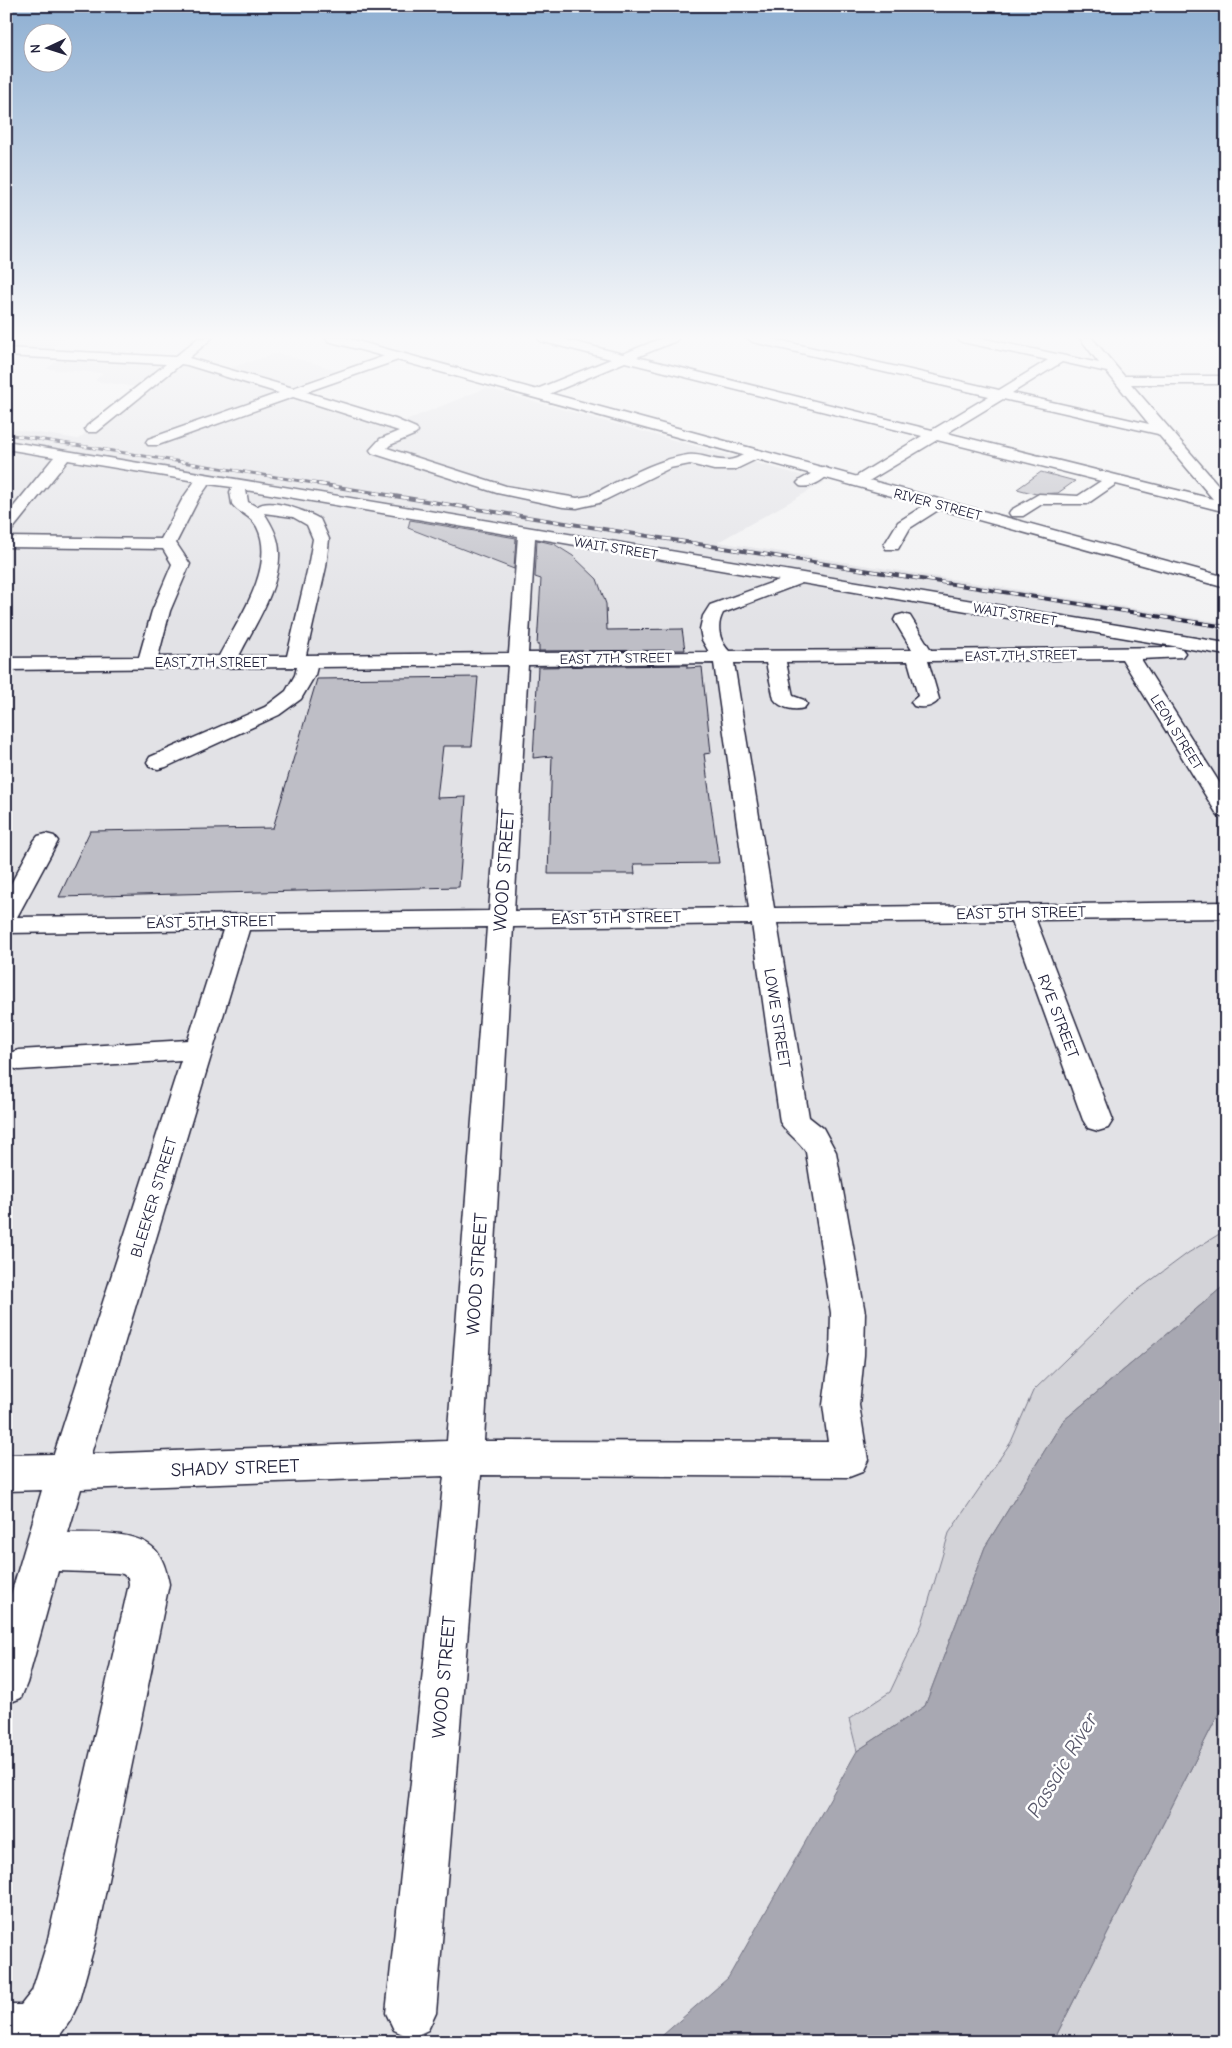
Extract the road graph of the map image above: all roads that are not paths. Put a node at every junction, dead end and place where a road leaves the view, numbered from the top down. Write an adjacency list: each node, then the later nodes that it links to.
1 (177, 434): 7 (street)
2 (405, 434): 9 (street)
3 (681, 434): 9 (street, RIVER STREET)
4 (928, 434): 6 (street)
5 (1164, 434): 12 (street)
6 (934, 435): 15 (street); 16 (street)
7 (153, 442)
8 (6, 445): 10 (street, WAIT STREET)
9 (756, 454): 11 (street, RIVER STREET)
10 (64, 455): 14 (street, WAIT STREET); 23 (street)
11 (823, 472): 16 (street, RIVER STREET); 17 (street)
12 (1199, 475): 13 (street); 21 (street)
13 (1217, 475)
14 (205, 478): 18 (street, WAIT STREET); 26 (street)
15 (1113, 479): 21 (street); 22 (street)
16 (857, 482): 20 (street, RIVER STREET)
17 (805, 483)
18 (240, 485): 19 (street); 24 (street, WAIT STREET)
19 (240, 504): 38 (street); 39 (street)
20 (937, 504): 27 (street); 29 (street, RIVER STREET)
21 (1226, 506)
22 (1017, 513)
23 (6, 527)
24 (528, 533): 28 (street, WAIT STREET); 37 (street, WOOD STREET)
25 (6, 542): 26 (street)
26 (168, 544): 40 (street)
27 (892, 545)
28 (800, 578): 31 (street, WAIT STREET); 35 (street)
29 (1226, 583)
30 (904, 620): 34 (street)
31 (1226, 649)
32 (1226, 653): 33 (street, EAST 7TH STREET)
33 (1128, 654): 34 (street, EAST 7TH STREET); 45 (street, LEON STREET)
34 (920, 656): 36 (street, EAST 7TH STREET); 42 (street)
35 (724, 657): 36 (street, EAST 7TH STREET); 37 (street, EAST 7TH STREET); 50 (street, LOWE STREET)
36 (776, 657): 43 (street)
37 (517, 660): 39 (street, EAST 7TH STREET); 51 (street, WOOD STREET)
38 (226, 662): 39 (street, EAST 7TH STREET); 40 (street, EAST 7TH STREET)
39 (302, 662): 44 (street)
40 (147, 663): 41 (street, EAST 7TH STREET)
41 (6, 664)
42 (921, 702)
43 (797, 704)
44 (158, 762)
45 (1226, 811)
46 (46, 841): 49 (street)
47 (1226, 910): 48 (street, EAST 5TH STREET)
48 (1020, 912): 50 (street, EAST 5TH STREET); 56 (street, RYE STREET)
49 (6, 913)
50 (762, 915): 51 (street, EAST 5TH STREET); 57 (street, LOWE STREET)
51 (500, 918): 52 (street, EAST 5TH STREET); 58 (street, WOOD STREET)
52 (239, 921): 53 (street, EAST 5TH STREET); 54 (street, BLEEKER STREET)
53 (6, 925)
54 (199, 1050): 55 (street); 59 (street, BLEEKER STREET)
55 (19, 1060)
56 (1098, 1120)
57 (795, 1122): 58 (street, SHADY STREET)
58 (464, 1458): 59 (street, SHADY STREET); 63 (street, WOOD STREET)
59 (67, 1472): 60 (street, SHADY STREET); 61 (street, BLEEKER STREET)
60 (6, 1473)
61 (44, 1552): 62 (street, BLEEKER STREET); 64 (street)
62 (6, 1683)
63 (411, 2013)
64 (6, 2030)

